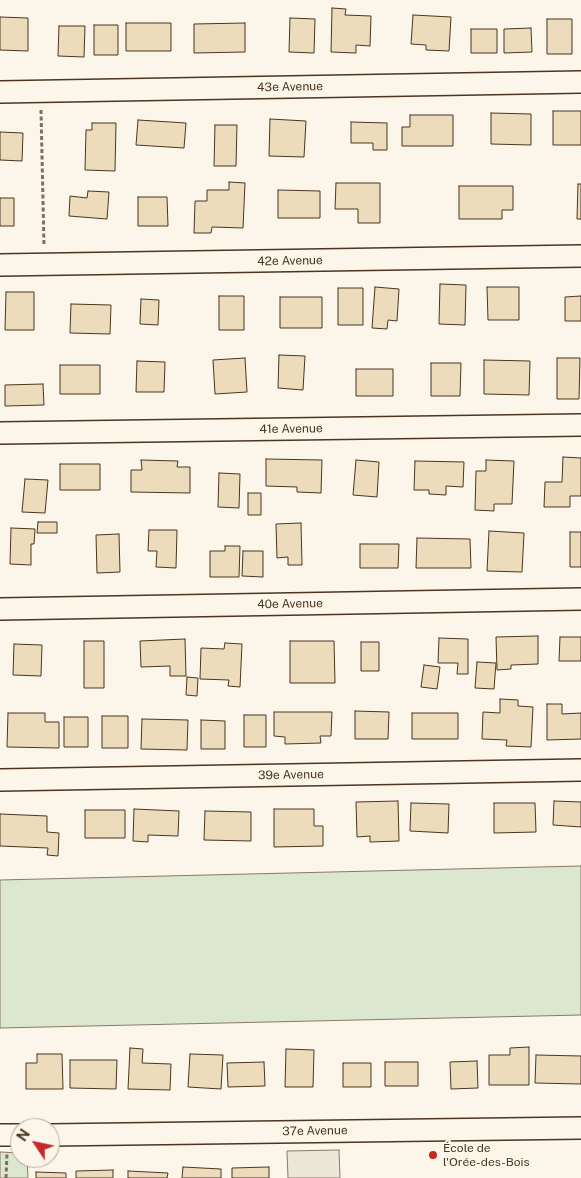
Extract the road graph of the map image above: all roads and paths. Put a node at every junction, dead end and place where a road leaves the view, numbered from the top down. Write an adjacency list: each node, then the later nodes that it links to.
1 (581, 82): 2 (street, 43e Avenue)
2 (40, 91): 3 (street, 43e Avenue); 5 (path)
3 (0, 92)
4 (581, 256): 5 (street, 42e Avenue)
5 (44, 264): 6 (street, 42e Avenue)
6 (0, 265)
7 (581, 426): 8 (street, 41e Avenue)
8 (0, 433)
9 (581, 599): 10 (street, 40e Avenue)
10 (0, 609)
11 (581, 770): 12 (street, 39e Avenue)
12 (0, 780)
13 (581, 1128): 14 (street, 37e Avenue)
14 (60, 1135)

